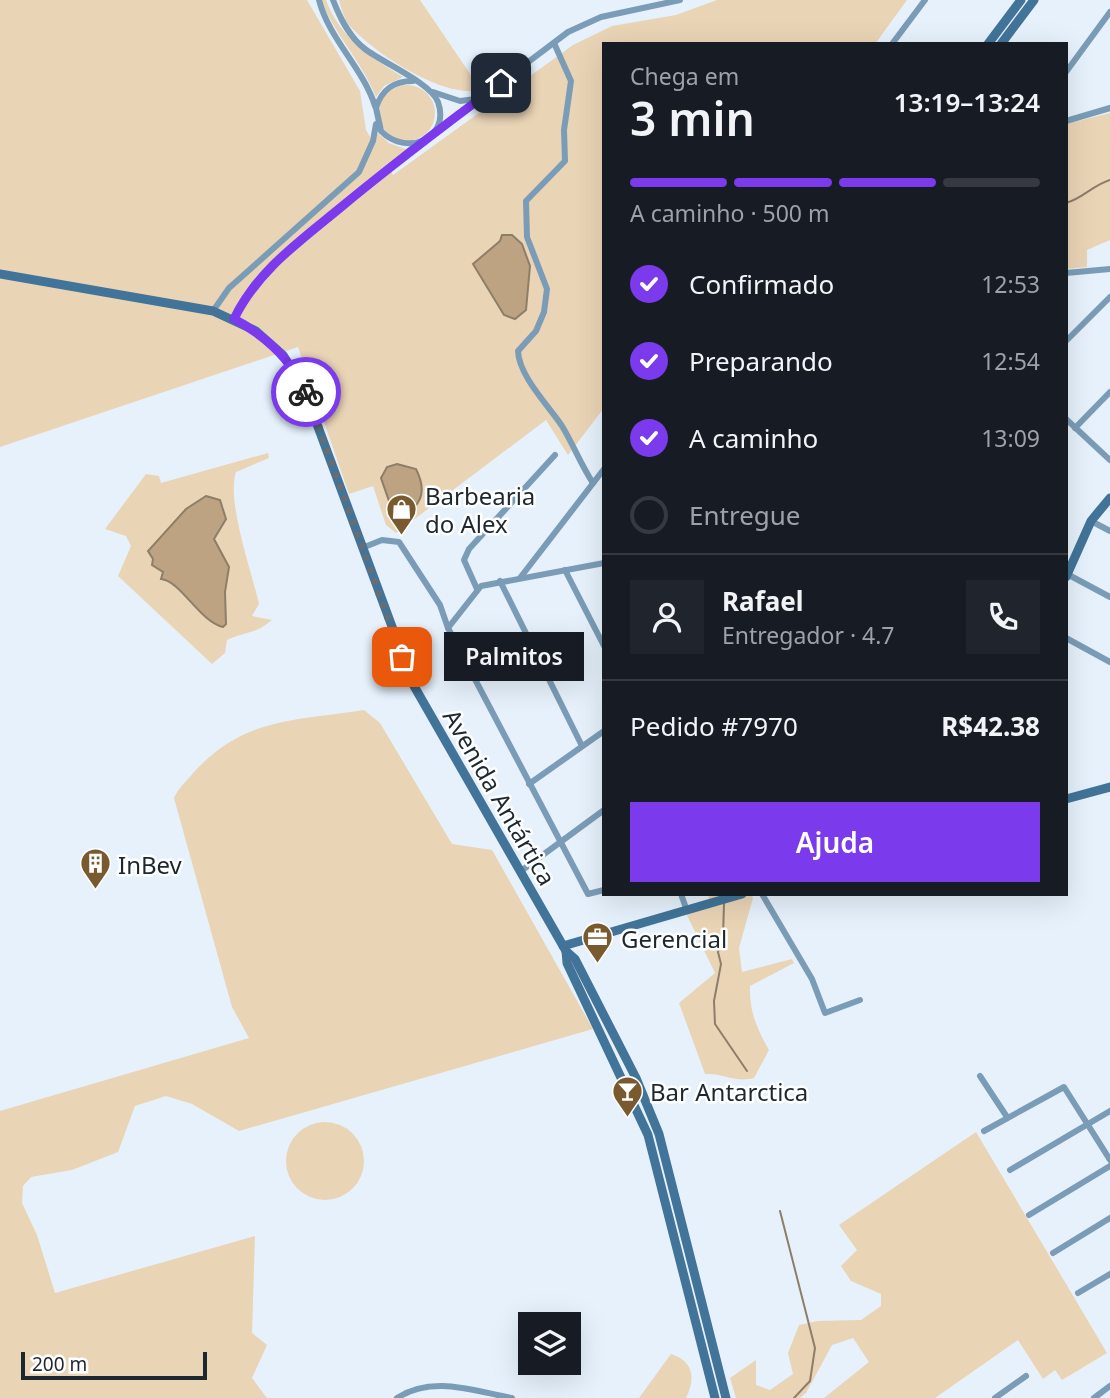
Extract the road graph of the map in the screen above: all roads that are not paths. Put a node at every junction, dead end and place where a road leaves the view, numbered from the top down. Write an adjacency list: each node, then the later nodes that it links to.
1 (319, 0): 16 (street)
2 (333, 0): 13 (street)
3 (680, 0): 11 (street)
4 (925, 0): 8 (street)
5 (1021, 0): 9 (main road)
6 (1034, 0): 10 (main road)
7 (1110, 12): 12 (street)
8 (894, 42)
9 (990, 42)
10 (1002, 42)
11 (554, 43): 15 (street); 35 (street)
12 (1068, 69)
13 (413, 81): 14 (street); 16 (street)
14 (432, 92): 15 (street); 20 (street)
15 (481, 97): 20 (street)
16 (376, 108): 19 (street)
17 (1110, 108): 18 (street)
18 (1068, 120)
19 (376, 122): 21 (street); 26 (street)
20 (429, 137): 21 (street)
21 (419, 143): 27 (street)
22 (1109, 269): 23 (street)
23 (1068, 272)
24 (0, 274): 26 (main road, Avenida Antártica)
25 (1110, 297): 28 (street)
26 (213, 311): 27 (main road, Avenida Antártica)
27 (234, 319): 39 (main road, Avenida Antártica)
28 (1068, 339)
29 (1110, 392): 31 (street)
30 (1068, 421): 31 (street)
31 (1075, 428): 33 (street)
32 (555, 455): 46 (street)
33 (1110, 460)
34 (602, 472): 35 (street)
35 (593, 483): 44 (street)
36 (1110, 498): 37 (main road)
37 (1091, 521): 38 (street); 42 (main road)
38 (1110, 531)
39 (362, 548): 48 (street); 59 (main road, Avenida Antártica)
40 (602, 563): 41 (street)
41 (565, 570): 44 (street); 50 (street)
42 (1068, 573)
43 (1068, 576): 47 (street)
44 (520, 578): 45 (street)
45 (500, 581): 46 (street); 53 (street)
46 (477, 589): 48 (street)
47 (1110, 597)
48 (448, 628): 54 (street)
49 (1068, 639): 51 (street)
50 (602, 642)
51 (1110, 662)
52 (602, 732): 53 (street)
53 (582, 746): 54 (street)
54 (529, 783): 58 (street)
55 (1110, 787): 56 (main road)
56 (1068, 798)
57 (602, 811): 58 (street)
58 (559, 841): 59 (street); 60 (street)
59 (521, 871): 65 (main road, Avenida Antártica)
60 (602, 890)
61 (682, 896): 64 (street)
62 (736, 896): 64 (main road)
63 (763, 896): 66 (street)
64 (687, 911): 65 (main road)
65 (564, 948): 68 (main road, Avenida Antártica); 72 (main road, Avenida Antártica)
66 (860, 1000)
67 (980, 1076): 70 (street)
68 (633, 1099): 72 (main road); 86 (main road, Avenida Antártica)
69 (1110, 1111): 71 (street)
70 (1007, 1117): 71 (street); 73 (street)
71 (1088, 1124): 74 (street); 76 (street)
72 (658, 1130): 87 (main road, Avenida Antártica)
73 (984, 1131)
74 (1110, 1160)
75 (1110, 1166): 77 (street)
76 (1010, 1170)
77 (1029, 1215)
78 (1110, 1218): 79 (street)
79 (1053, 1254)
80 (1110, 1274): 81 (street)
81 (1078, 1293)
82 (1027, 1376): 88 (street)
83 (1110, 1386): 89 (street)
84 (397, 1398): 85 (street)
85 (512, 1398)
86 (715, 1398)
87 (726, 1398)
88 (995, 1398)
89 (1094, 1398)

